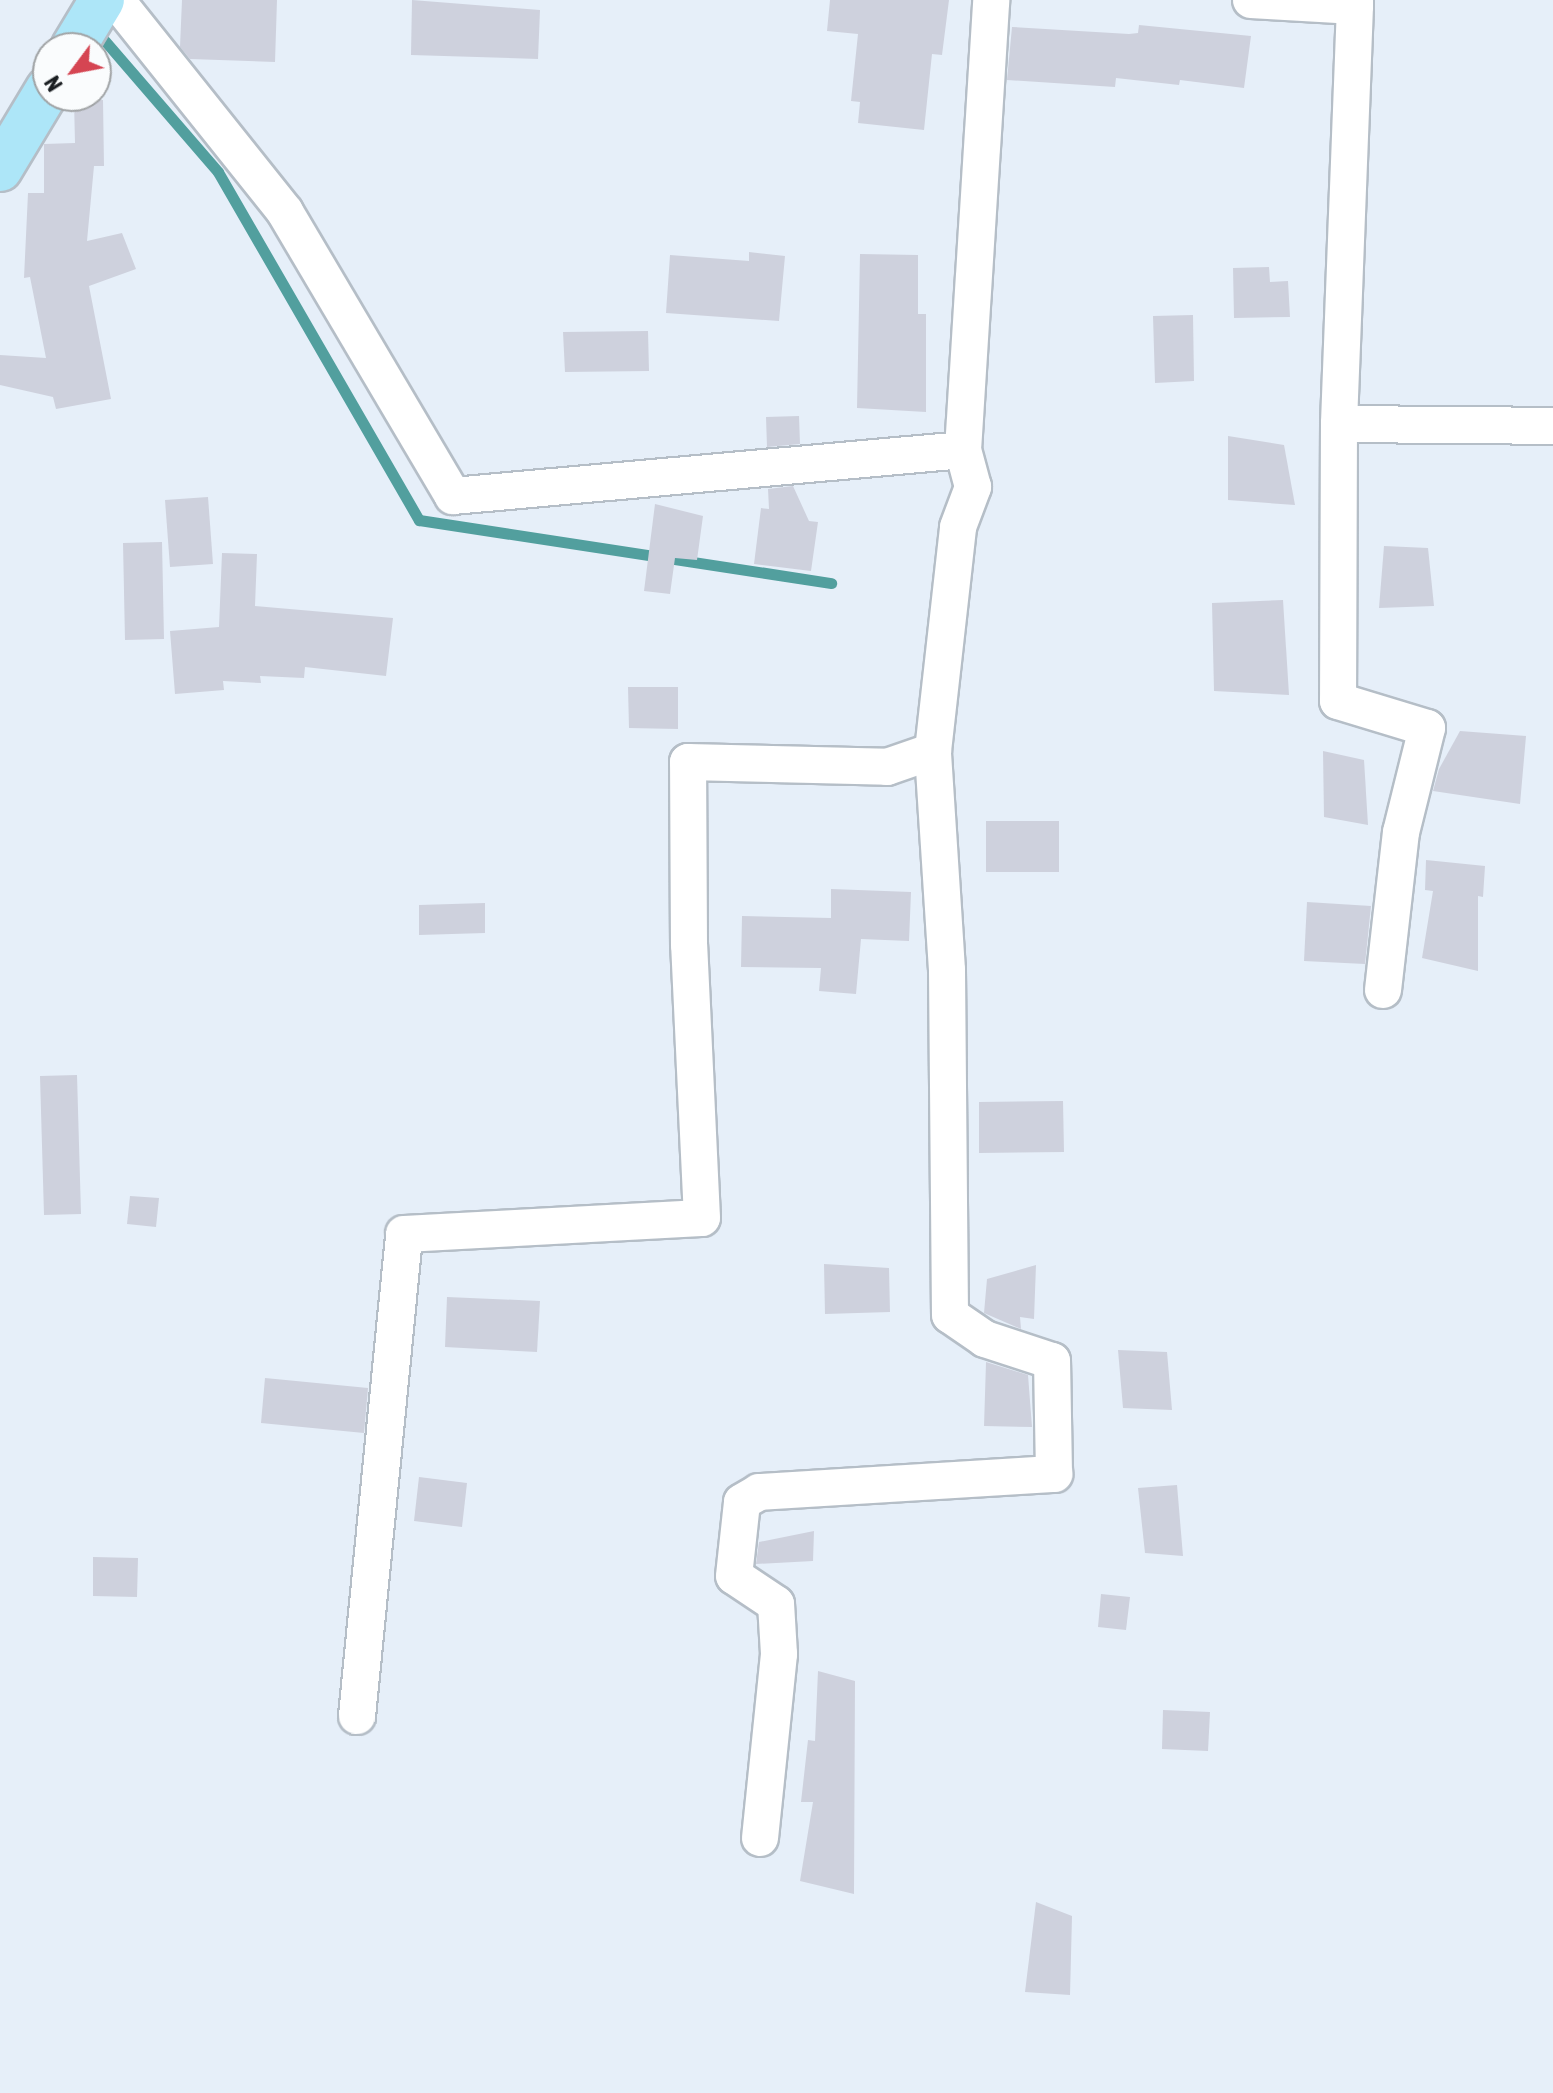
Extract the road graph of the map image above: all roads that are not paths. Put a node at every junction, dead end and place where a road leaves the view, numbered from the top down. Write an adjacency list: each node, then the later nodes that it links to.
1 (102, 0): 6 (main road)
2 (116, 0): 11 (street)
3 (991, 0): 11 (street)
4 (1251, 0): 5 (street)
5 (1355, 3): 9 (street)
6 (83, 32)
7 (34, 112): 8 (main road)
8 (0, 169)
9 (1339, 424): 10 (street); 13 (street)
10 (1553, 426)
11 (963, 450): 12 (street)
12 (933, 751): 14 (street); 15 (street)
13 (1383, 990)
14 (357, 1716)
15 (760, 1838)

